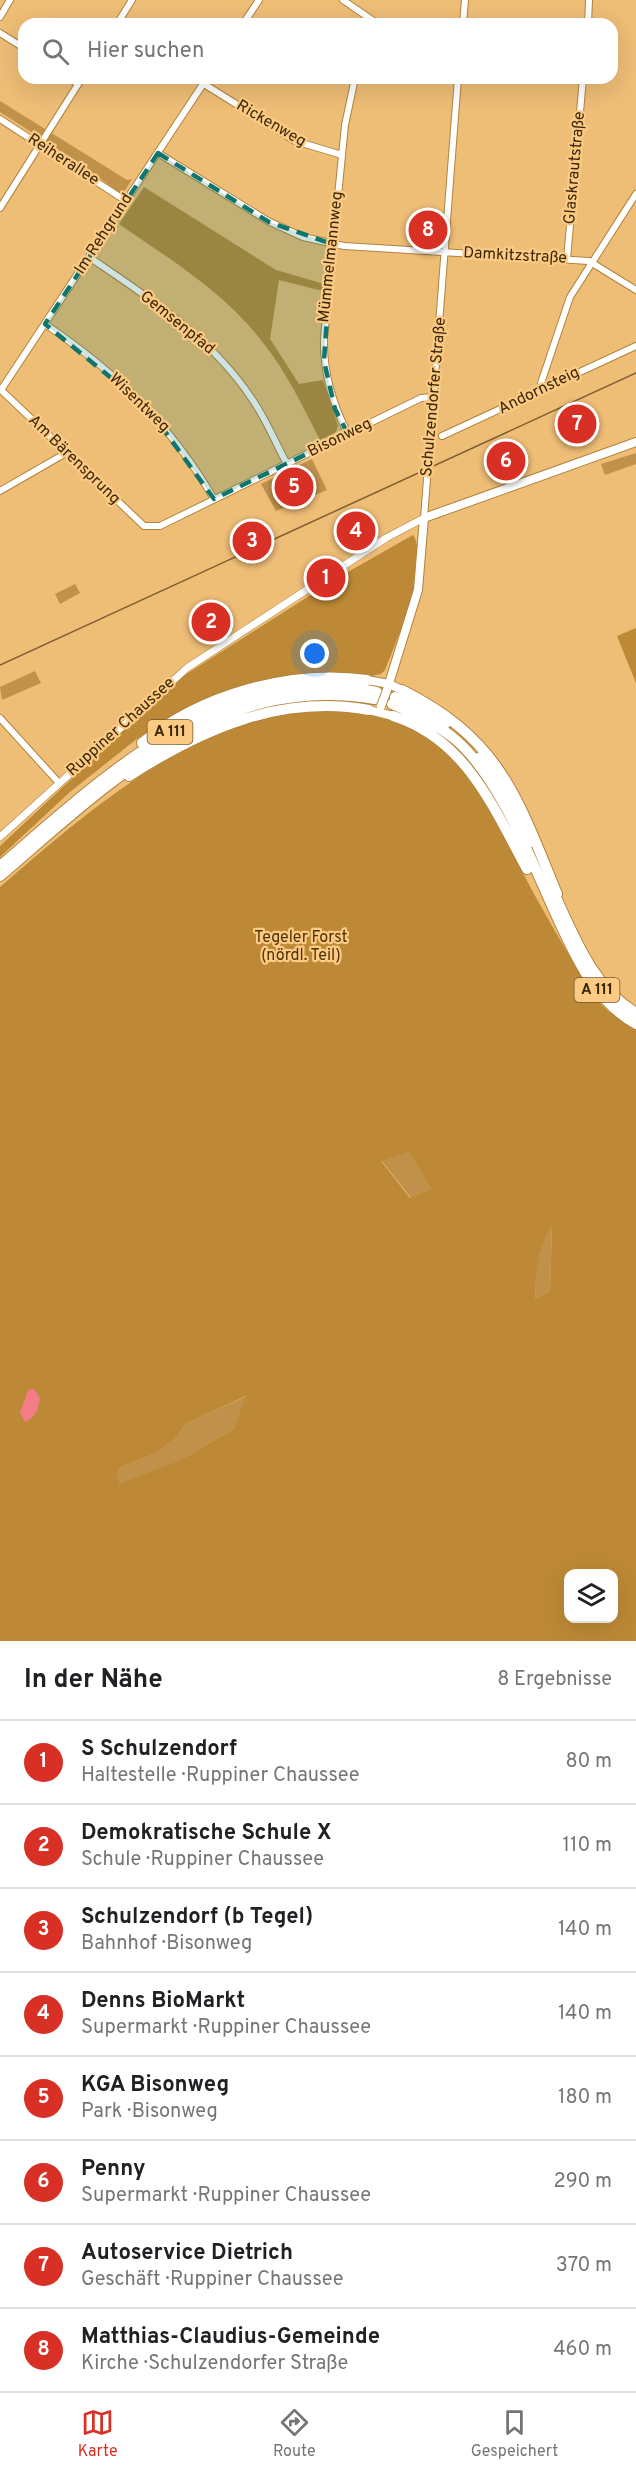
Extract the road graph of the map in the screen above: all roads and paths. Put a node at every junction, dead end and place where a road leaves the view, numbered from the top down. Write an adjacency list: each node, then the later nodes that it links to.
1 (10, 0): 7 (street)
2 (132, 0): 8 (street)
3 (259, 0): 9 (street)
4 (343, 0): 10 (street)
5 (465, 0): 11 (street)
6 (590, 0): 12 (street)
7 (0, 17)
8 (121, 18)
9 (247, 18)
10 (368, 18)
11 (464, 18)
12 (588, 18)
13 (0, 33): 14 (street)
14 (18, 44)
15 (78, 84): 22 (street)
16 (203, 84): 23 (street, Im Rehgrund)
17 (210, 84): 24 (street, Rickenweg)
18 (353, 84): 24 (street, Mümmelmannweg)
19 (458, 84): 29 (street, Schulzendorfer Straße)
20 (582, 84): 31 (street, Glaskrautstraße)
21 (0, 119): 22 (street, Reiherallee)
22 (40, 145): 26 (street, Reiherallee); 27 (street)
23 (158, 153): 26 (street, Im Rehgrund); 28 (street, Damkitzstraße)
24 (342, 155): 28 (street, Mümmelmannweg)
25 (636, 194): 32 (street)
26 (126, 201): 30 (street, Im Rehgrund)
27 (0, 208)
28 (332, 244): 29 (street, Damkitzstraße); 39 (street, Mümmelmannweg)
29 (446, 252): 31 (street, Damkitzstraße); 38 (street, Schulzendorfer Straße)
30 (89, 257): 34 (street, Im Rehgrund); 43 (street, Gemsenpfad)
31 (567, 259): 32 (street, Damkitzstraße)
32 (593, 262): 33 (street, Damkitzstraße); 36 (street)
33 (636, 290)
34 (45, 324): 37 (street, Im Rehgrund); 45 (street, Wisentweg)
35 (636, 346): 36 (street, Andornsteig)
36 (542, 388): 40 (street, Andornsteig)
37 (1, 389): 42 (street, Am Bärensprung)
38 (434, 397): 39 (street, Bisonweg); 46 (street, Schulzendorfer Straße)
39 (348, 434): 43 (street, Bisonweg)
40 (442, 436)
41 (636, 442): 46 (main road, Ruppiner Chaussee)
42 (66, 453): 44 (street); 47 (street, Am Bärensprung)
43 (287, 464): 45 (street, Bisonweg)
44 (0, 491)
45 (214, 499): 47 (street, Bisonweg)
46 (424, 518): 49 (main road, Schulzendorfer Straße); 52 (street, Ruppiner Chaussee)
47 (150, 528)
48 (367, 680): 49 (main road); 53 (highway)
49 (385, 698): 50 (main road); 53 (highway, A 111); 56 (highway); 57 (highway, A 111)
50 (393, 716): 57 (highway)
51 (0, 717): 52 (street)
52 (59, 783): 54 (street, Ruppiner Chaussee)
53 (36, 835): 55 (highway, A 111)
54 (0, 837)
55 (0, 866)
56 (0, 876)
57 (573, 943): 58 (highway, A 111); 59 (highway, A 111)
58 (636, 1012)
59 (636, 1024)

